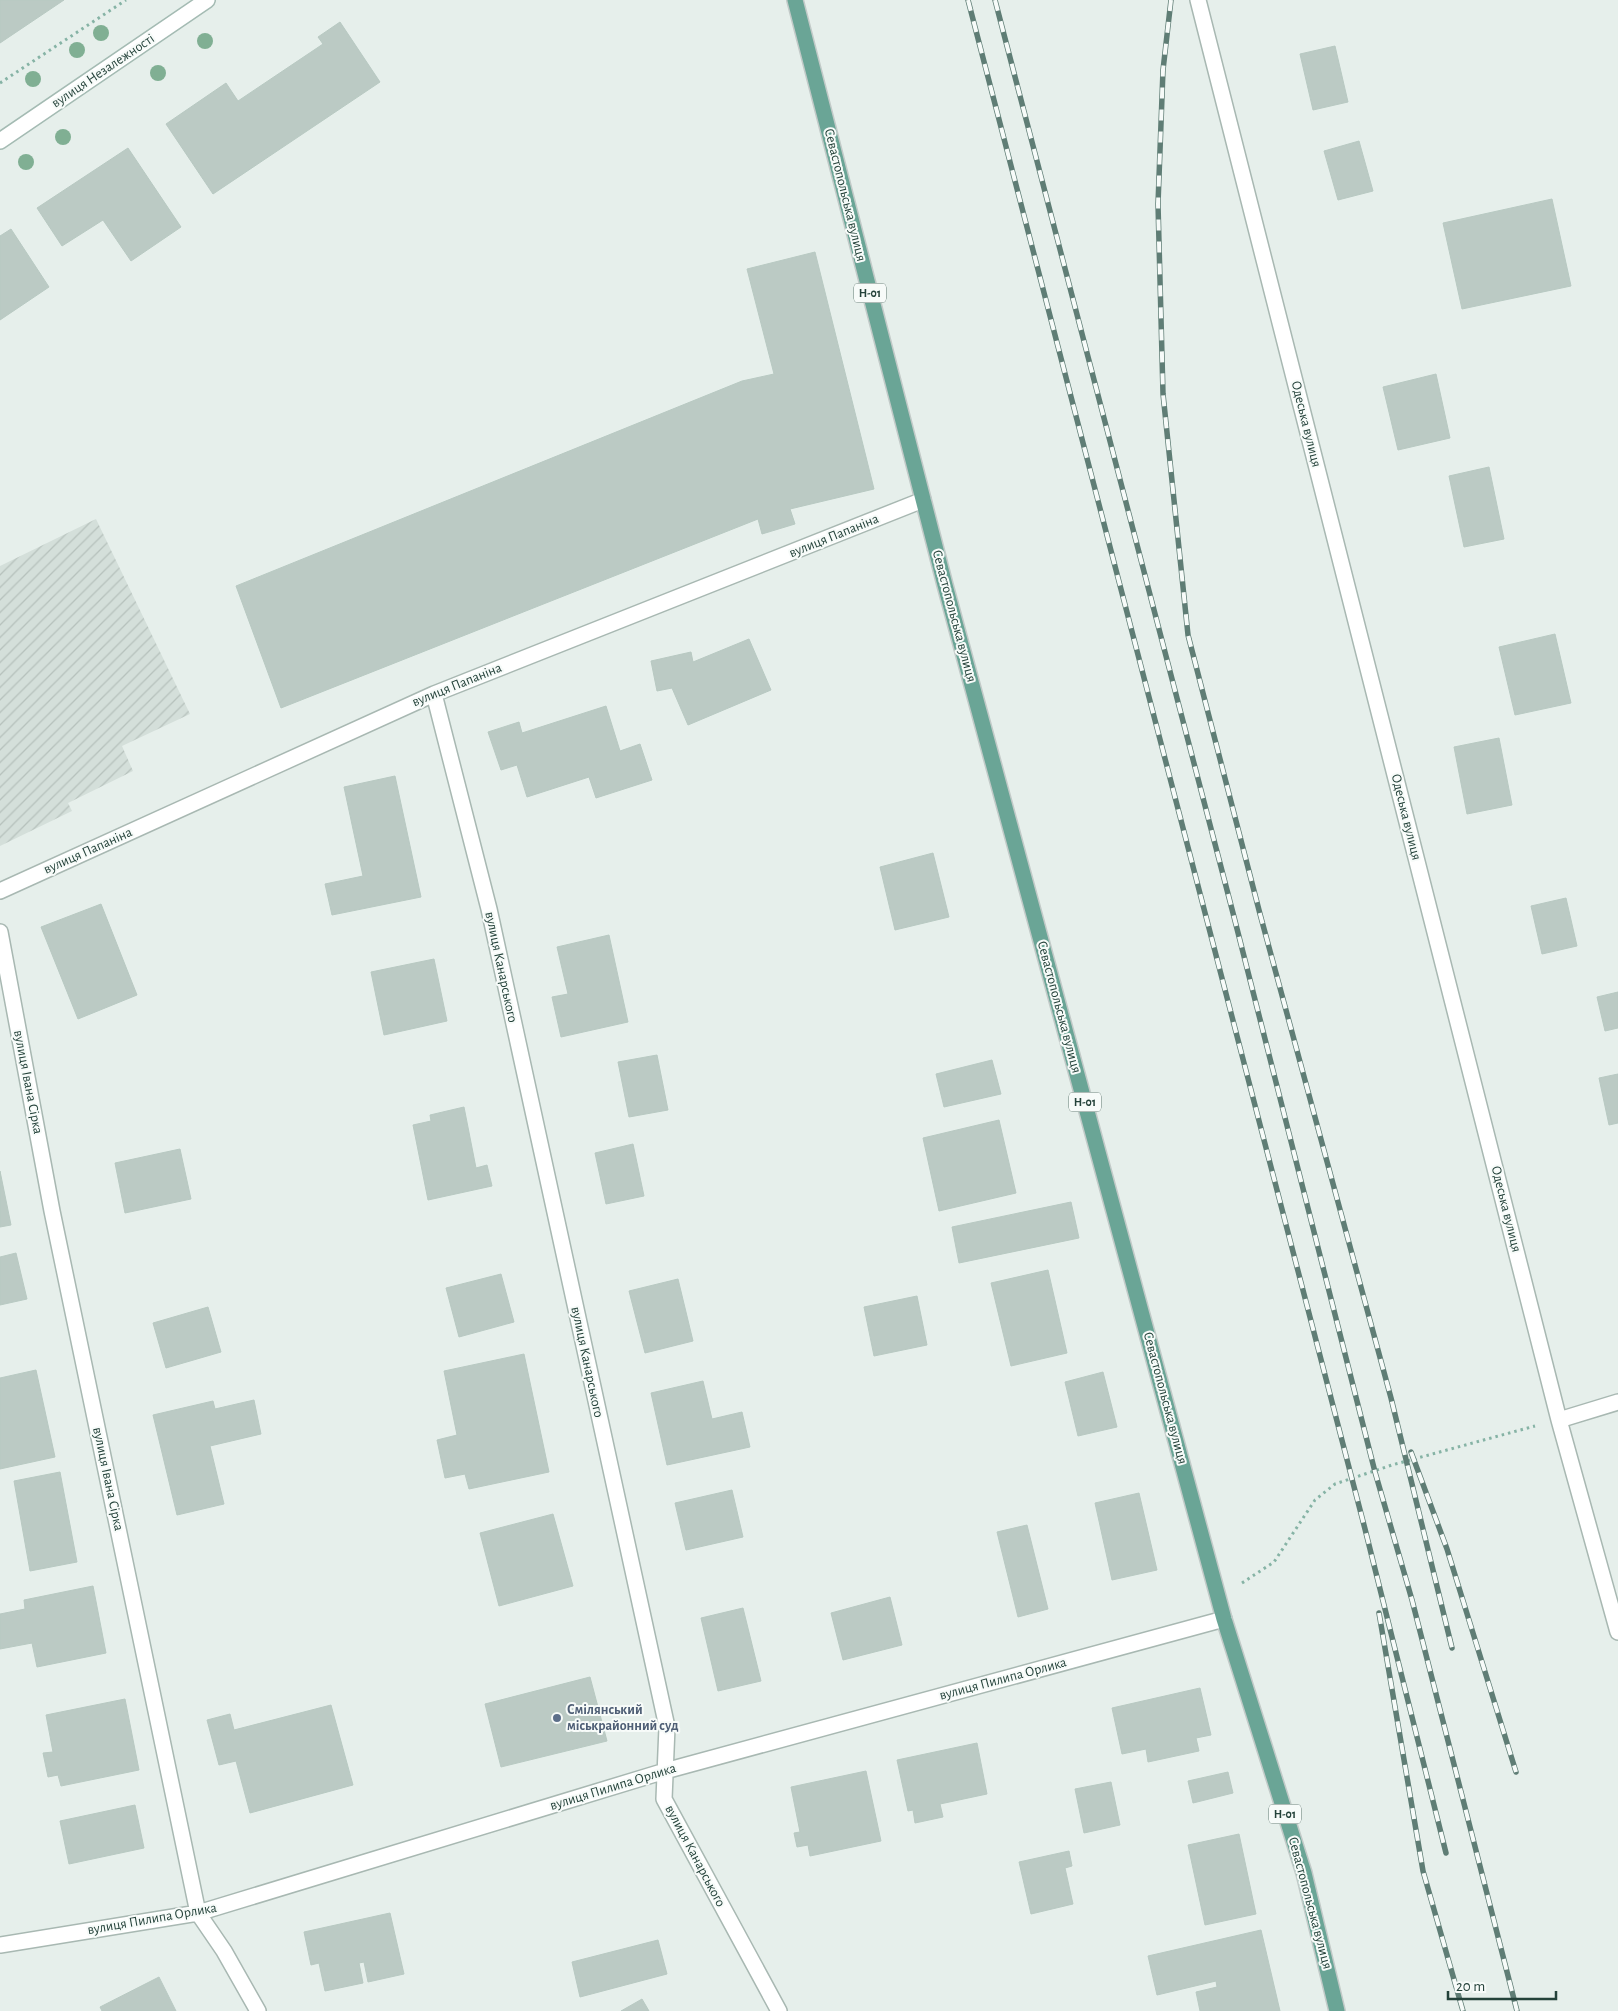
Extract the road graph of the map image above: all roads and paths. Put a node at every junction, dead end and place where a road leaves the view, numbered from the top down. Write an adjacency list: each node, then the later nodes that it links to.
1 (126, 0): 5 (path)
2 (207, 0): 6 (street, вулиця Незалежності)
3 (795, 0): 7 (main road, Севастопольська вулиця / Н-01)
4 (1198, 0): 12 (street, Одеська вулиця)
5 (0, 83)
6 (0, 141)
7 (923, 500): 8 (street, вулиця Папаніна); 13 (main road, Севастопольська вулиця / Н-01)
8 (434, 694): 9 (street, вулиця Папаніна); 15 (street, вулиця Канарського)
9 (0, 891)
10 (0, 932): 16 (street, вулиця Івана Сірка)
11 (1618, 1402): 12 (street)
12 (1559, 1420): 13 (path); 14 (street, Одеська вулиця)
13 (1224, 1619): 15 (street, вулиця Пилипа Орлика); 20 (main road, Севастопольська вулиця / Н-01)
14 (1618, 1632)
15 (665, 1771): 16 (street, вулиця Пилипа Орлика); 19 (street, вулиця Канарського)
16 (198, 1913): 17 (street, вулиця Пилипа Орлика); 18 (street, вулиця Івана Сірка)
17 (0, 1945)
18 (258, 2011)
19 (779, 2011)
20 (1338, 2011)

